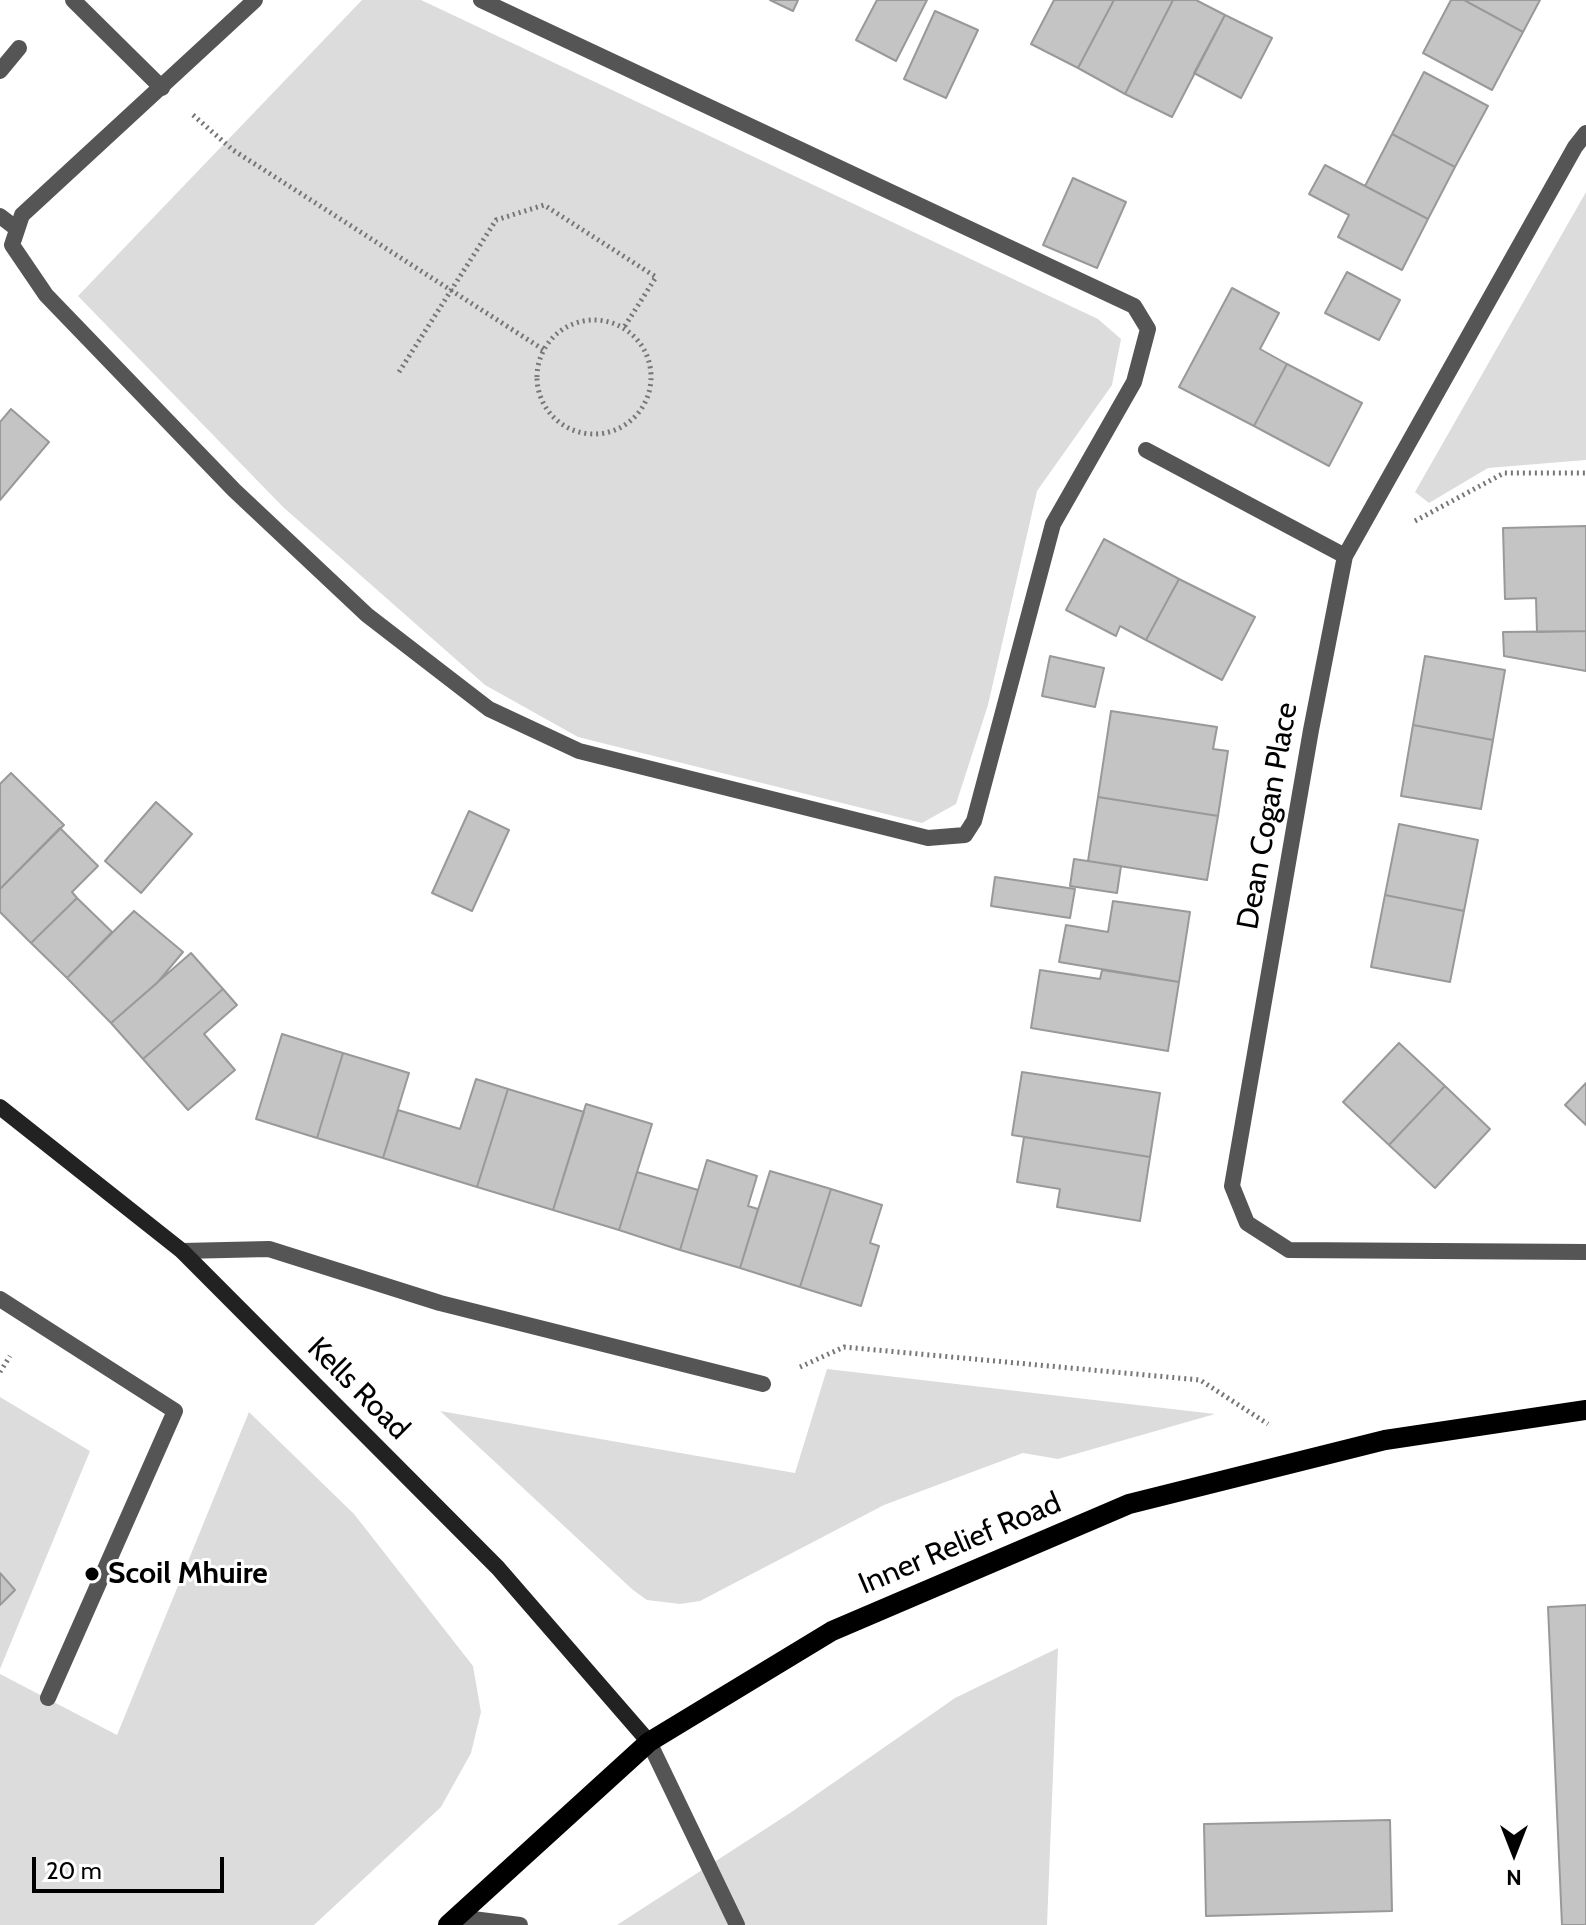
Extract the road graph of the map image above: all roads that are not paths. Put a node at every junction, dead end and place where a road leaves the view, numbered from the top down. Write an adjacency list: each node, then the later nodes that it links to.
1 (73, 0): 6 (street)
2 (255, 0): 6 (street)
3 (481, 0): 9 (street)
4 (19, 48): 5 (street)
5 (0, 71)
6 (162, 88): 9 (street)
7 (1586, 133): 11 (street, Dean Cogan Place)
8 (0, 216): 9 (street)
9 (17, 229)
10 (1146, 450): 11 (street)
11 (1345, 556): 14 (street, Dean Cogan Place)
12 (0, 1107): 13 (main road, Kells Road)
13 (182, 1251): 16 (street); 19 (main road, Kells Road)
14 (1586, 1252)
15 (0, 1299): 18 (street)
16 (763, 1384)
17 (1586, 1410): 19 (main road, Inner Relief Road)
18 (48, 1698)
19 (649, 1742): 20 (main road, Inner Relief Road); 22 (street)
20 (452, 1921): 21 (street)
21 (520, 1925)
22 (737, 1925)

